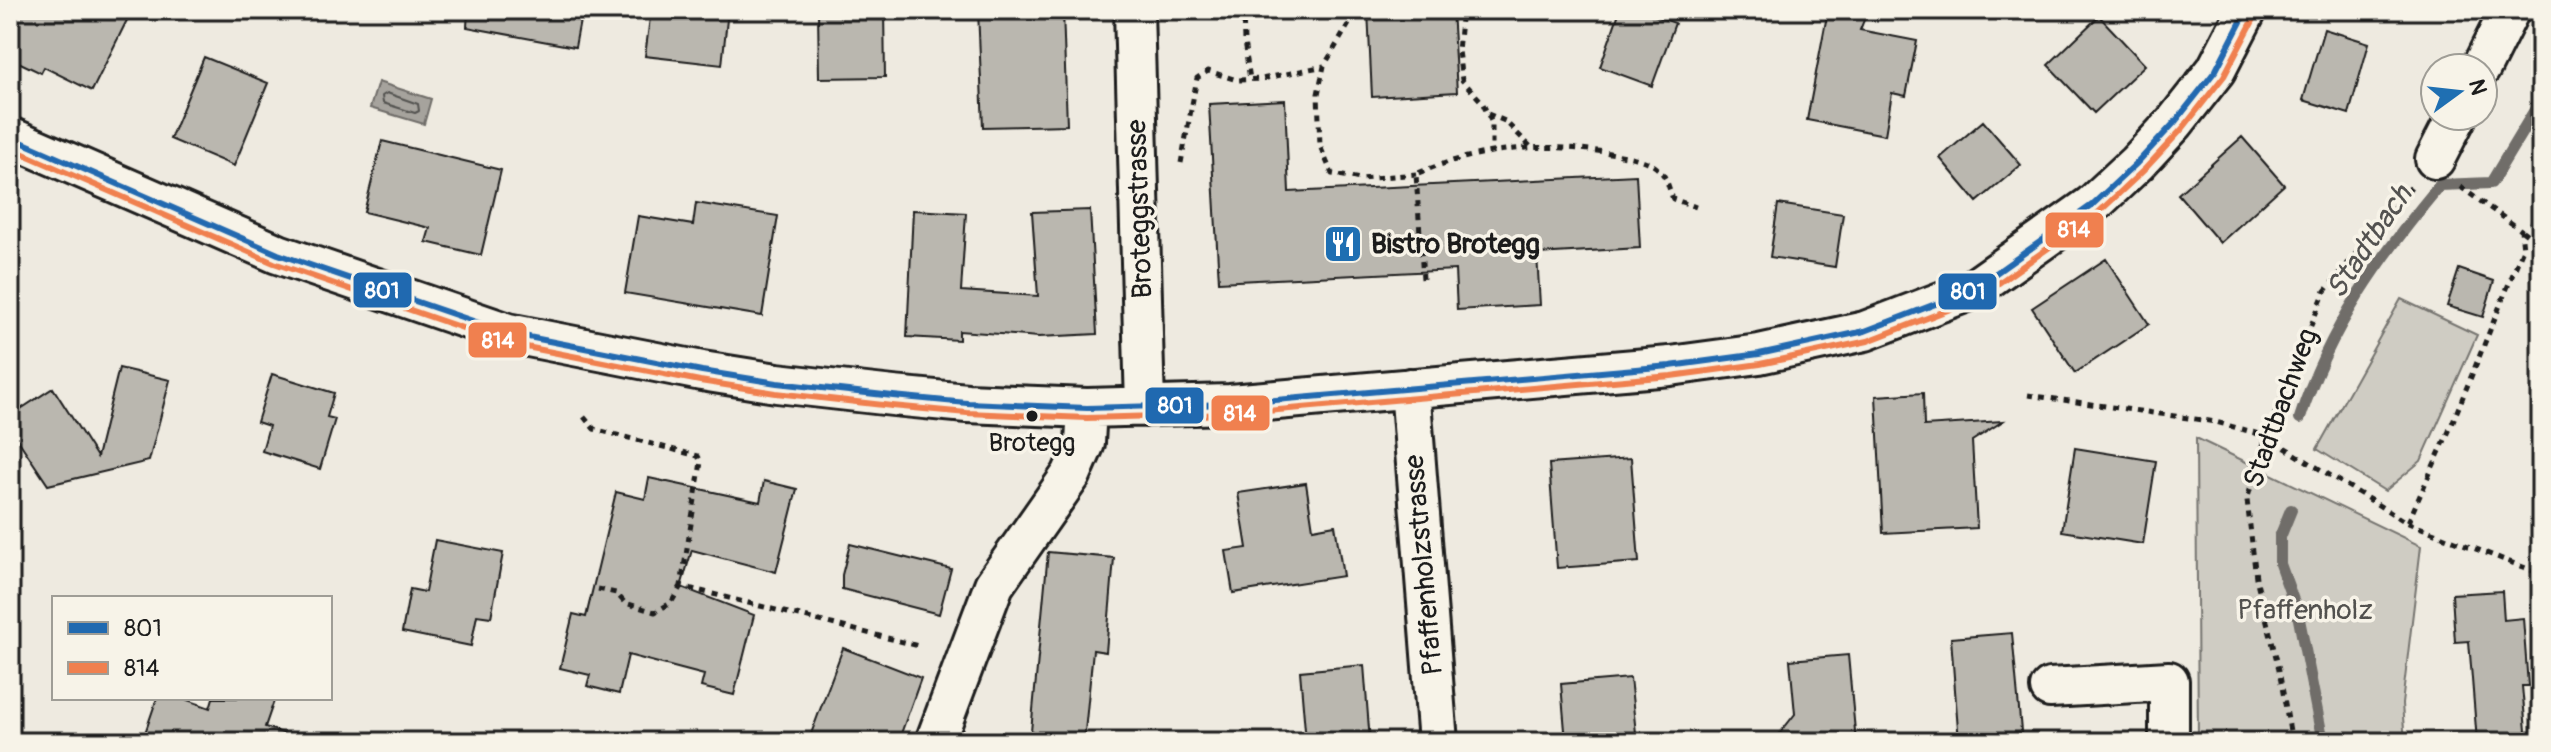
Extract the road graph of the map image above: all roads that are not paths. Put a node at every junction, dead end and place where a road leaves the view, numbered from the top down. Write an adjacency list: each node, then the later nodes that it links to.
1 (1134, 10): 9 (street, Broteggstrasse)
2 (2247, 10): 8 (street)
3 (2510, 10): 4 (street)
4 (2489, 52)
5 (2452, 132): 7 (street)
6 (10, 138): 10 (street)
7 (2442, 169)
8 (1410, 388): 9 (street); 13 (street, Pfaffenholzstrasse)
9 (1145, 407): 10 (street)
10 (1087, 408): 12 (street)
11 (2050, 688): 14 (street)
12 (935, 742)
13 (1438, 742)
14 (2169, 742)

